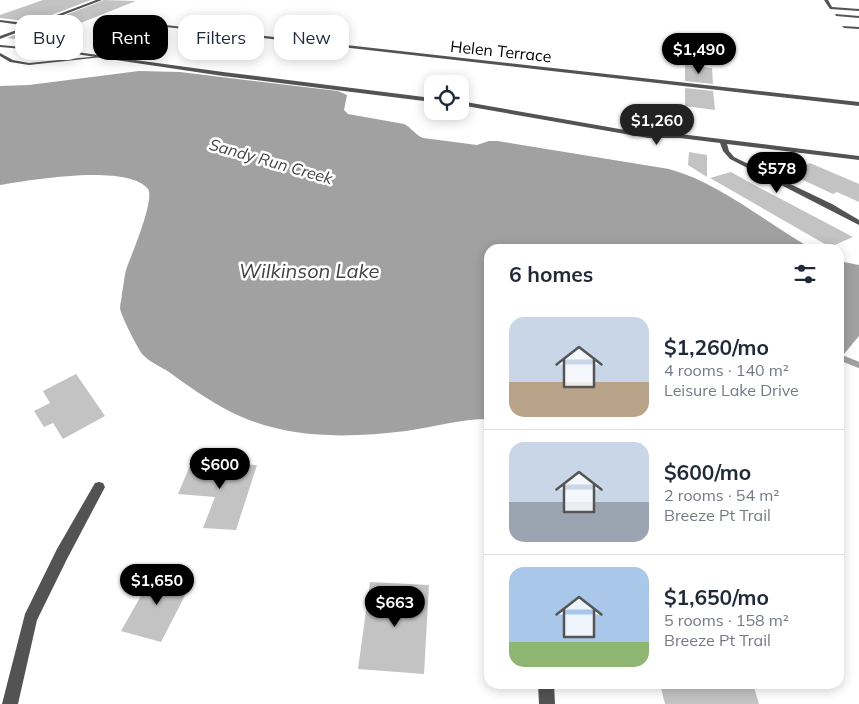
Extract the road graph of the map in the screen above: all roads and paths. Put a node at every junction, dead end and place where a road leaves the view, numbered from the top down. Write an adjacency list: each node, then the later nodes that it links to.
1 (100, 0): 6 (street)
2 (826, 0): 4 (street)
3 (847, 5): 4 (street)
4 (850, 9): 5 (street)
5 (859, 10)
6 (61, 15)
7 (836, 15): 8 (street)
8 (857, 17): 10 (street)
9 (0, 21): 11 (street)
10 (859, 22)
11 (15, 23)
12 (168, 25): 23 (street, Helen Terrace)
13 (844, 27): 14 (street)
14 (859, 28)
15 (15, 32): 16 (street)
16 (0, 38)
17 (0, 46): 19 (street)
18 (0, 54): 20 (street)
19 (93, 55)
20 (93, 57)
21 (127, 60): 22 (street)
22 (424, 99)
23 (859, 104)
24 (469, 105): 25 (street)
25 (723, 141): 26 (street); 27 (street)
26 (859, 158)
27 (859, 223)
28 (99, 487): 30 (street)
29 (546, 689): 31 (street)
30 (10, 704)
31 (547, 704)

